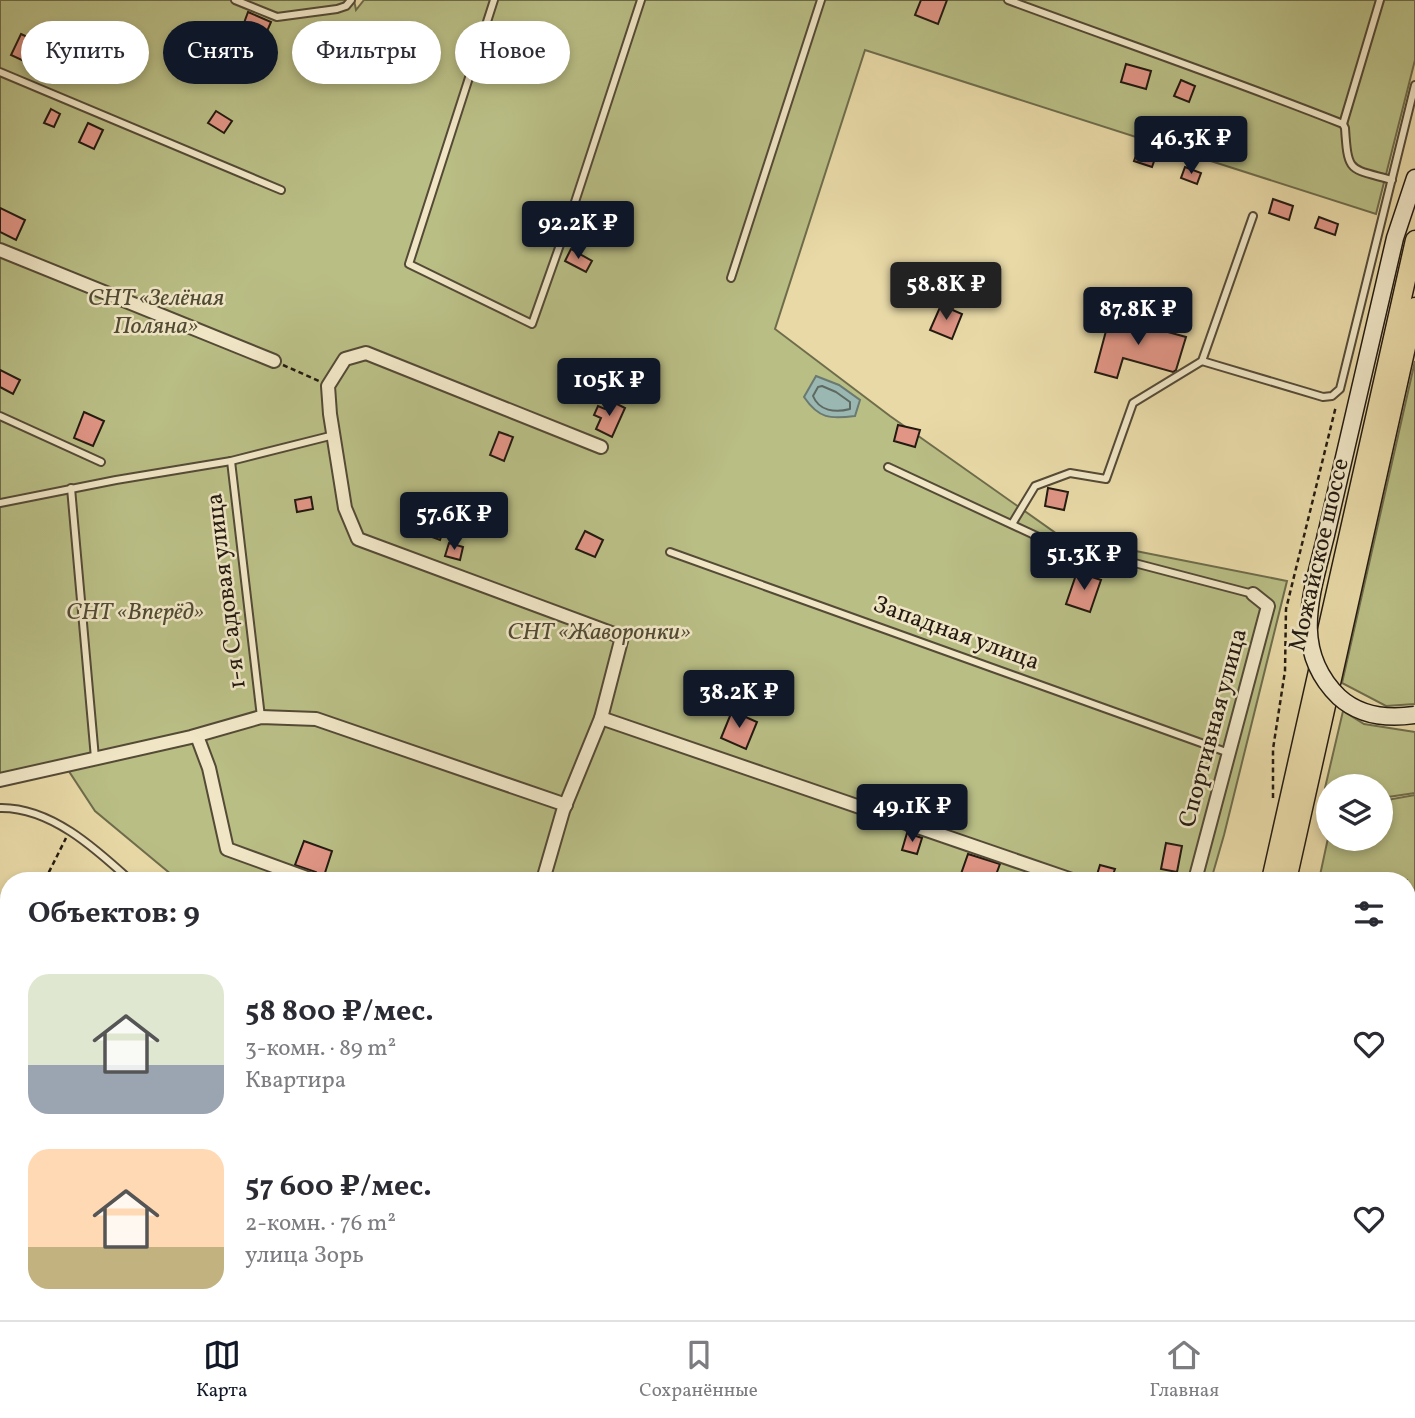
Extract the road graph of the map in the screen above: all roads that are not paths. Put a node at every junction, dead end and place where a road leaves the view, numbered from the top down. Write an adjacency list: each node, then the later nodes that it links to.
1 (235, 0): 2 (lane)
2 (351, 0)
3 (494, 0): 4 (lane)
4 (641, 0)
5 (821, 0): 17 (lane)
6 (1008, 0): 10 (lane)
7 (1380, 0): 10 (lane)
8 (0, 72): 13 (lane)
9 (1415, 85): 12 (lane)
10 (1343, 124): 12 (lane)
11 (1415, 178): 32 (main road, bridge)
12 (1392, 180): 20 (lane)
13 (281, 190)
14 (1253, 216): 20 (lane)
15 (1415, 240): 46 (main road, Можайское шоссе)
16 (0, 250): 19 (street)
17 (730, 278)
18 (1415, 307): 47 (main road, Можайское шоссе)
19 (274, 361)
20 (1202, 361): 29 (lane)
21 (0, 416): 25 (lane)
22 (334, 435): 23 (street); 24 (lane); 34 (street)
23 (601, 447)
24 (230, 460): 27 (lane); 33 (lane, 1-я Садовая улица)
25 (101, 462)
26 (888, 467): 29 (lane)
27 (71, 488): 28 (lane); 37 (lane)
28 (0, 503)
29 (1012, 524): 31 (lane)
30 (670, 552): 36 (lane, Западная улица)
31 (1253, 594): 36 (street, Спортивная улица)
32 (1415, 715)
33 (261, 717): 35 (street); 39 (street)
34 (601, 718): 39 (street); 44 (street)
35 (197, 736): 37 (street); 42 (street)
36 (1229, 754): 45 (street, Спортивная улица)
37 (95, 758): 38 (street)
38 (0, 780)
39 (566, 805): 43 (street)
40 (0, 808): 41 (lane)
41 (121, 872)
42 (290, 872)
43 (545, 872)
44 (1049, 872)
45 (1197, 872)
46 (1273, 872)
47 (1289, 872)

